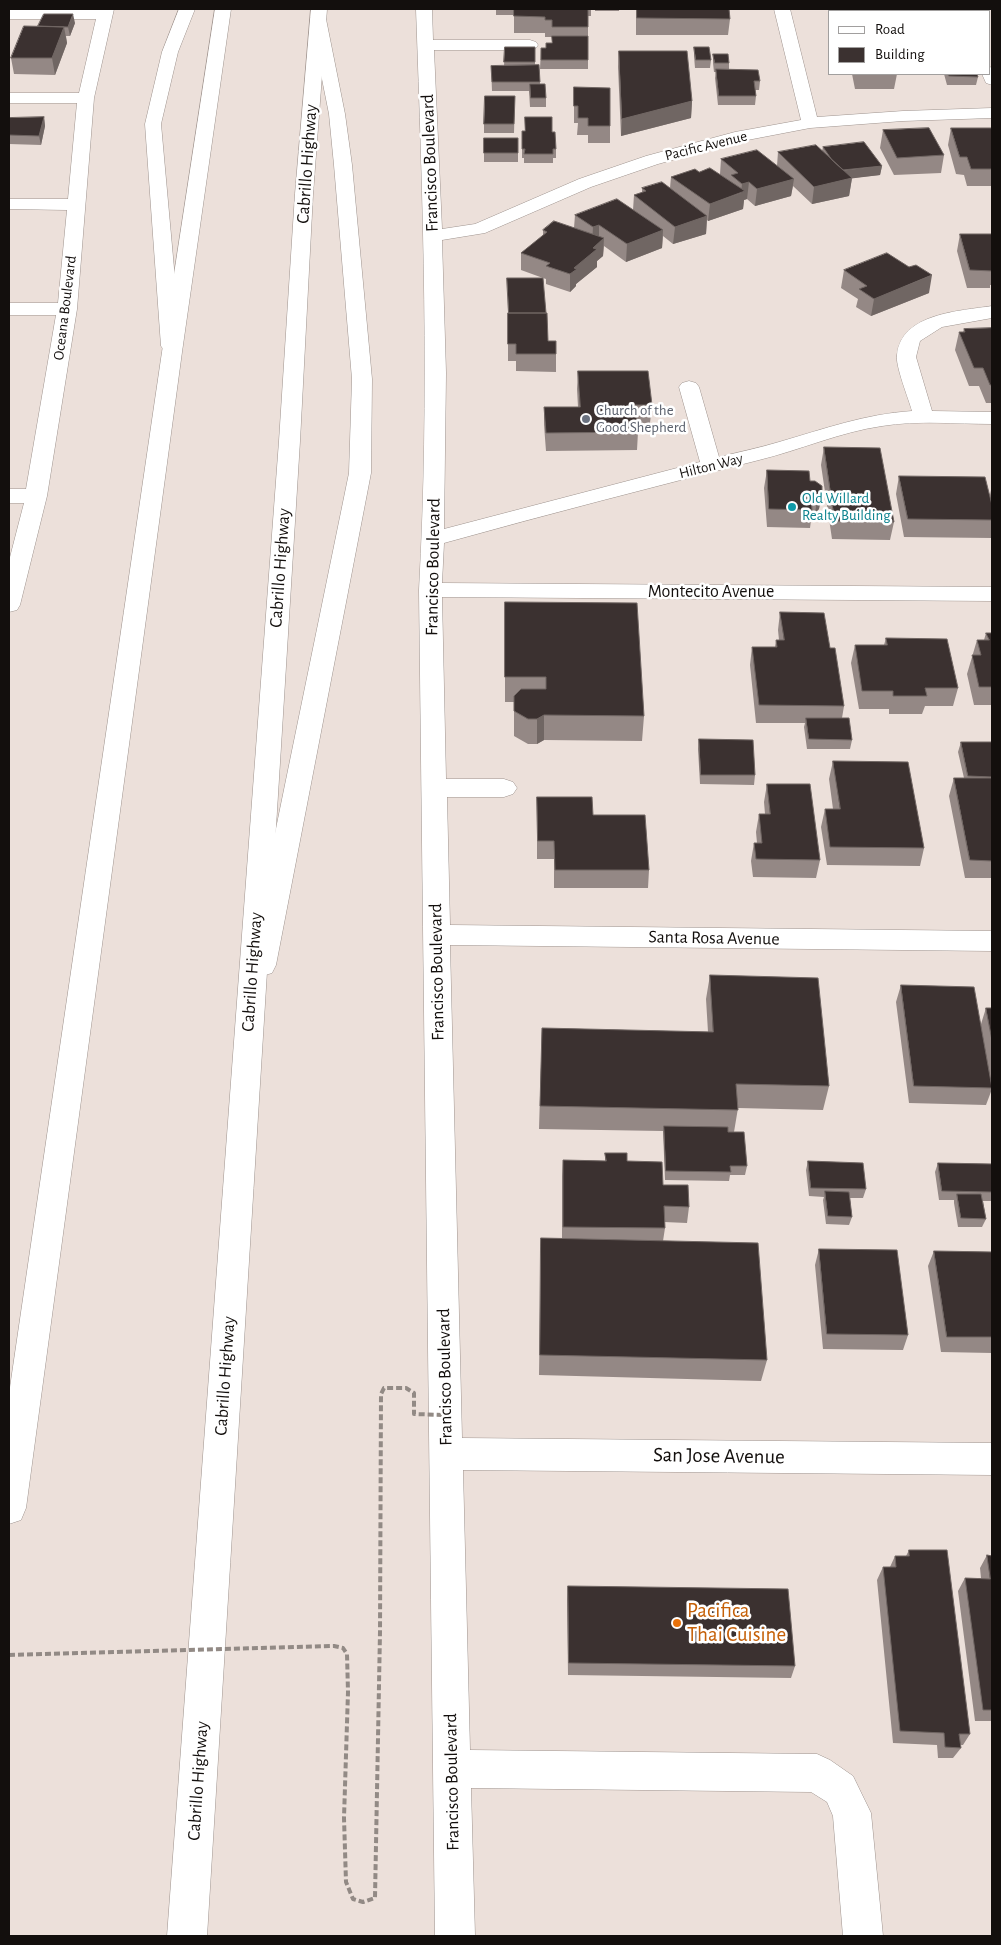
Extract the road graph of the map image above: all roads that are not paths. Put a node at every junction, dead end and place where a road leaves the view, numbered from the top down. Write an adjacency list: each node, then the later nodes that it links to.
1 (187, 9): 20 (main road)
2 (223, 9): 20 (main road)
3 (424, 9): 8 (main road, Francisco Boulevard)
4 (782, 9): 13 (main road)
5 (106, 12): 6 (main road); 11 (main road, Oceana Boulevard)
6 (9, 14)
7 (319, 14): 35 (main road, Cabrillo Highway); 35 (main road)
8 (426, 45): 9 (main road); 16 (main road, Francisco Boulevard)
9 (530, 45)
10 (9, 98): 11 (main road)
11 (86, 98): 15 (main road, Oceana Boulevard)
12 (992, 113): 13 (main road, Pacific Avenue)
13 (810, 124): 16 (main road, Pacific Avenue)
14 (9, 204): 15 (main road)
15 (76, 205): 18 (main road, Oceana Boulevard)
16 (433, 236): 27 (main road, Francisco Boulevard)
17 (9, 309): 18 (main road)
18 (67, 309): 26 (main road, Oceana Boulevard)
19 (992, 312): 22 (main road)
20 (172, 352): 38 (main road)
21 (689, 387): 24 (main road)
22 (924, 417): 23 (main road, Hilton Way); 24 (main road, Hilton Way)
23 (992, 418)
24 (711, 465): 27 (main road, Hilton Way)
25 (9, 496): 26 (main road)
26 (36, 496): 30 (main road, Oceana Boulevard)
27 (433, 539): 28 (main road, Francisco Boulevard)
28 (430, 590): 29 (main road, Montecito Avenue); 31 (main road, Francisco Boulevard)
29 (992, 594)
30 (9, 605)
31 (434, 788): 32 (main road); 33 (main road, Francisco Boulevard)
32 (504, 788)
33 (437, 936): 34 (main road, Santa Rosa Avenue); 36 (main road, Francisco Boulevard)
34 (992, 941)
35 (248, 1040): 40 (main road, Cabrillo Highway)
36 (446, 1454): 37 (main road, San Jose Avenue); 39 (main road, Francisco Boulevard)
37 (992, 1459)
38 (9, 1508)
39 (452, 1769): 41 (main road, Francisco Boulevard); 42 (main road)
40 (187, 1936)
41 (455, 1936)
42 (862, 1936)

